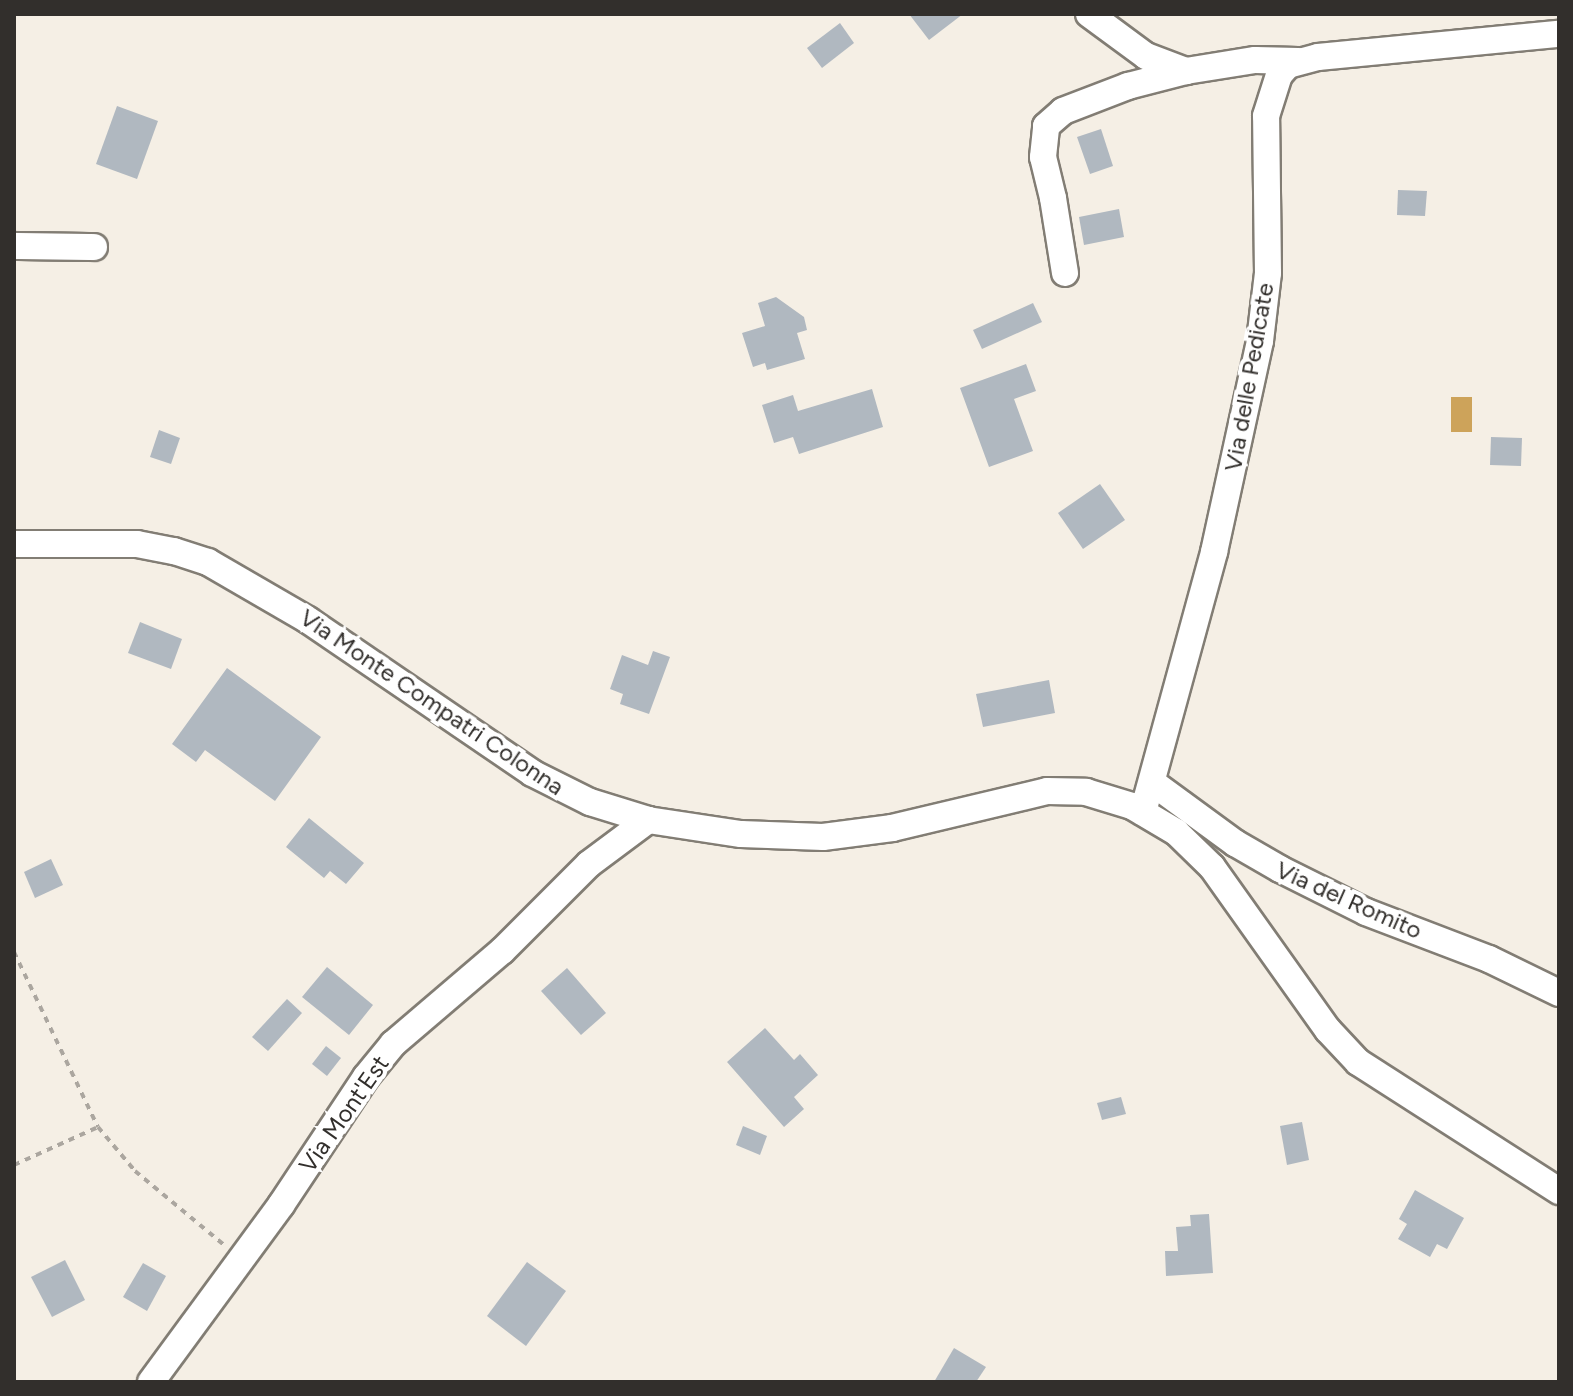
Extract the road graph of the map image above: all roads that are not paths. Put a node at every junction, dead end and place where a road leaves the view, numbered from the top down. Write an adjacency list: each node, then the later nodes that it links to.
1 (1089, 14): 4 (street)
2 (1559, 34): 3 (street)
3 (1298, 61): 4 (street); 9 (street, Via delle Pedicate)
4 (1186, 71): 7 (street)
5 (14, 246): 6 (street)
6 (94, 247)
7 (1065, 273)
8 (14, 544): 11 (street, Via Monte Compatri Colonna)
9 (1153, 783): 10 (street, Via delle Pedicate); 12 (street, Via del Romito)
10 (1143, 812): 11 (street, Via Monte Compatri Colonna); 13 (street, Via Monte Compatri Colonna)
11 (648, 820): 14 (street, Via Mont'Est)
12 (1559, 993)
13 (1559, 1191)
14 (151, 1382)

